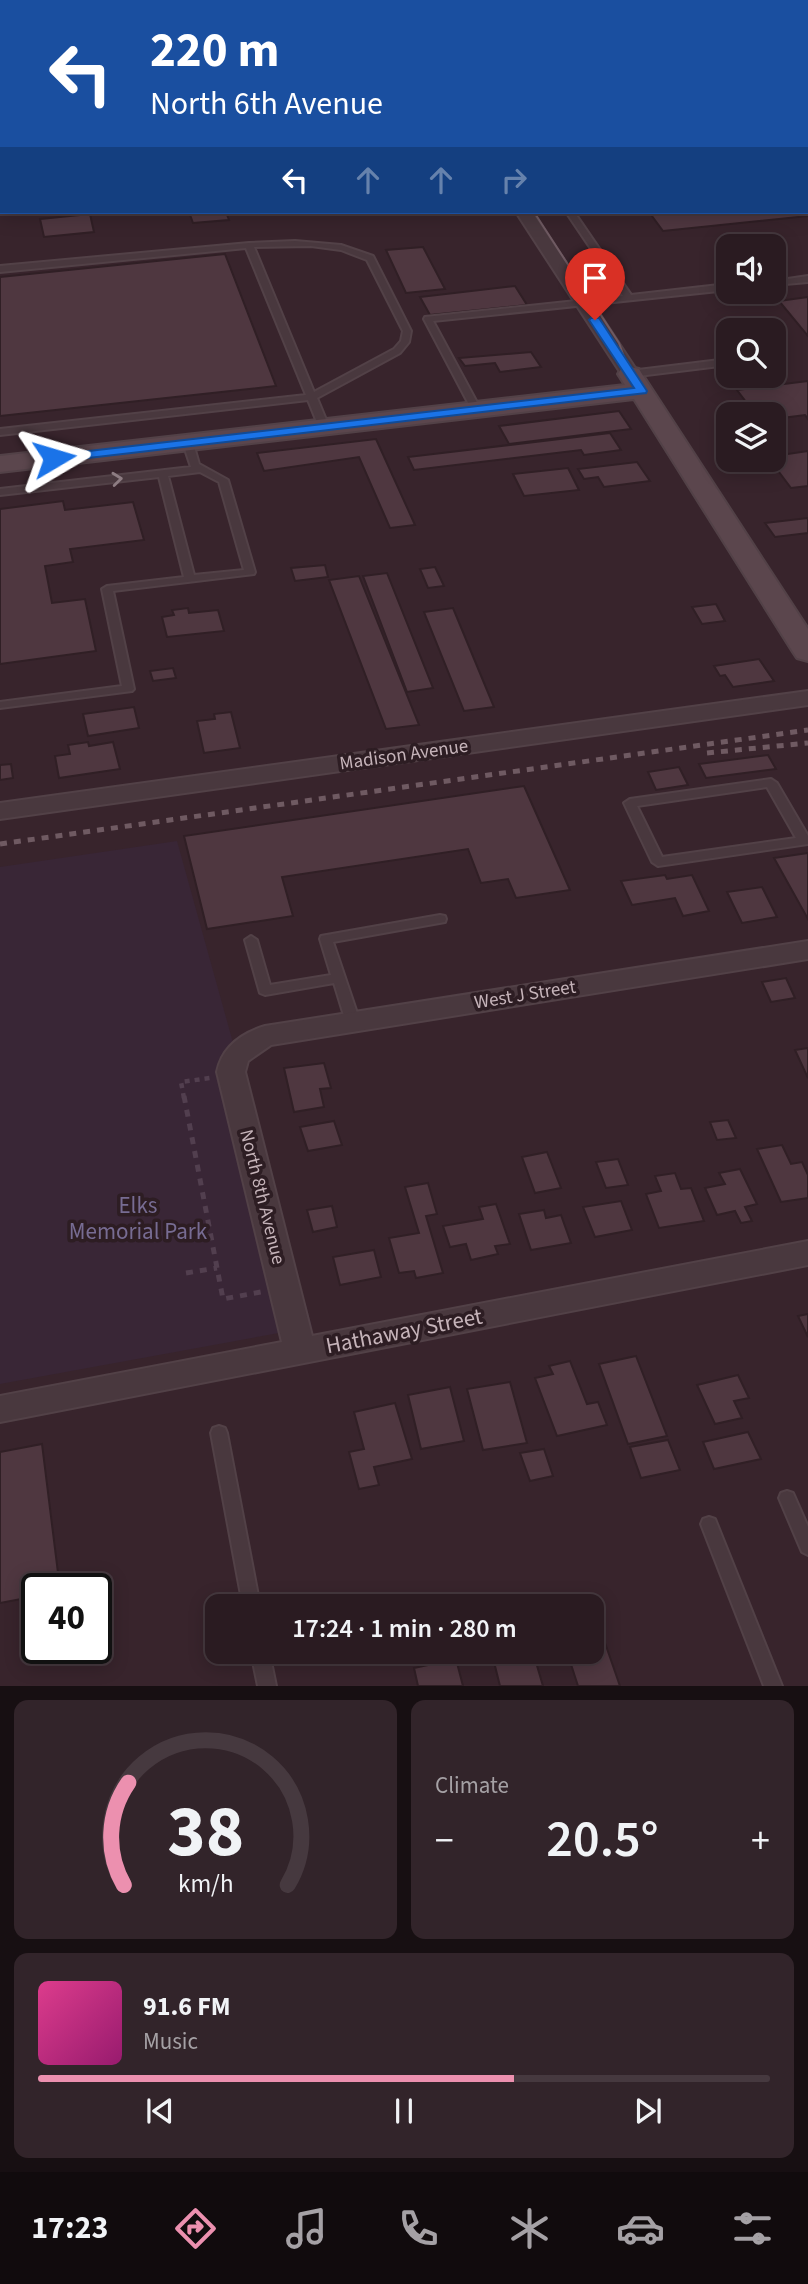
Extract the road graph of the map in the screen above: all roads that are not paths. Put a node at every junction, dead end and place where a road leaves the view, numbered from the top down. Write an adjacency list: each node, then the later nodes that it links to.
1 (525, 214): 9 (street)
2 (571, 214): 8 (lane)
3 (249, 245): 4 (lane); 12 (lane); 12 (lane)
4 (0, 269)
5 (808, 279): 6 (lane)
6 (786, 282)
7 (716, 288): 8 (lane)
8 (629, 298): 9 (lane)
9 (583, 302): 11 (street); 13 (lane)
10 (716, 365): 11 (lane)
11 (636, 382): 13 (street); 22 (street)
12 (312, 397): 14 (lane); 15 (lane)
13 (476, 410): 14 (street)
14 (324, 427): 16 (street)
15 (0, 432)
16 (188, 443): 17 (street); 18 (lane)
17 (0, 464)
18 (203, 469): 19 (lane); 21 (lane)
19 (163, 474): 20 (lane, one-way to 19); 21 (lane)
20 (0, 492)
21 (190, 579): 24 (lane)
22 (808, 652)
23 (808, 698): 25 (street, Madison Avenue)
24 (0, 705)
25 (0, 811)
26 (806, 840): 26 (lane)
27 (440, 919): 30 (lane)
28 (251, 940): 30 (lane)
29 (808, 950): 31 (street, West J Street)
30 (339, 978): 31 (lane)
31 (353, 1022): 32 (street, West J Street)
32 (232, 1076): 34 (street, North 8th Avenue)
33 (808, 1253): 34 (street, Hathaway Street)
34 (300, 1351): 35 (street, Hathaway Street)
35 (0, 1409)
36 (219, 1433): 40 (lane)
37 (786, 1498): 39 (lane)
38 (709, 1524): 43 (lane)
39 (808, 1547)
40 (250, 1594)
41 (263, 1664): 42 (lane)
42 (267, 1685)
43 (773, 1685)

